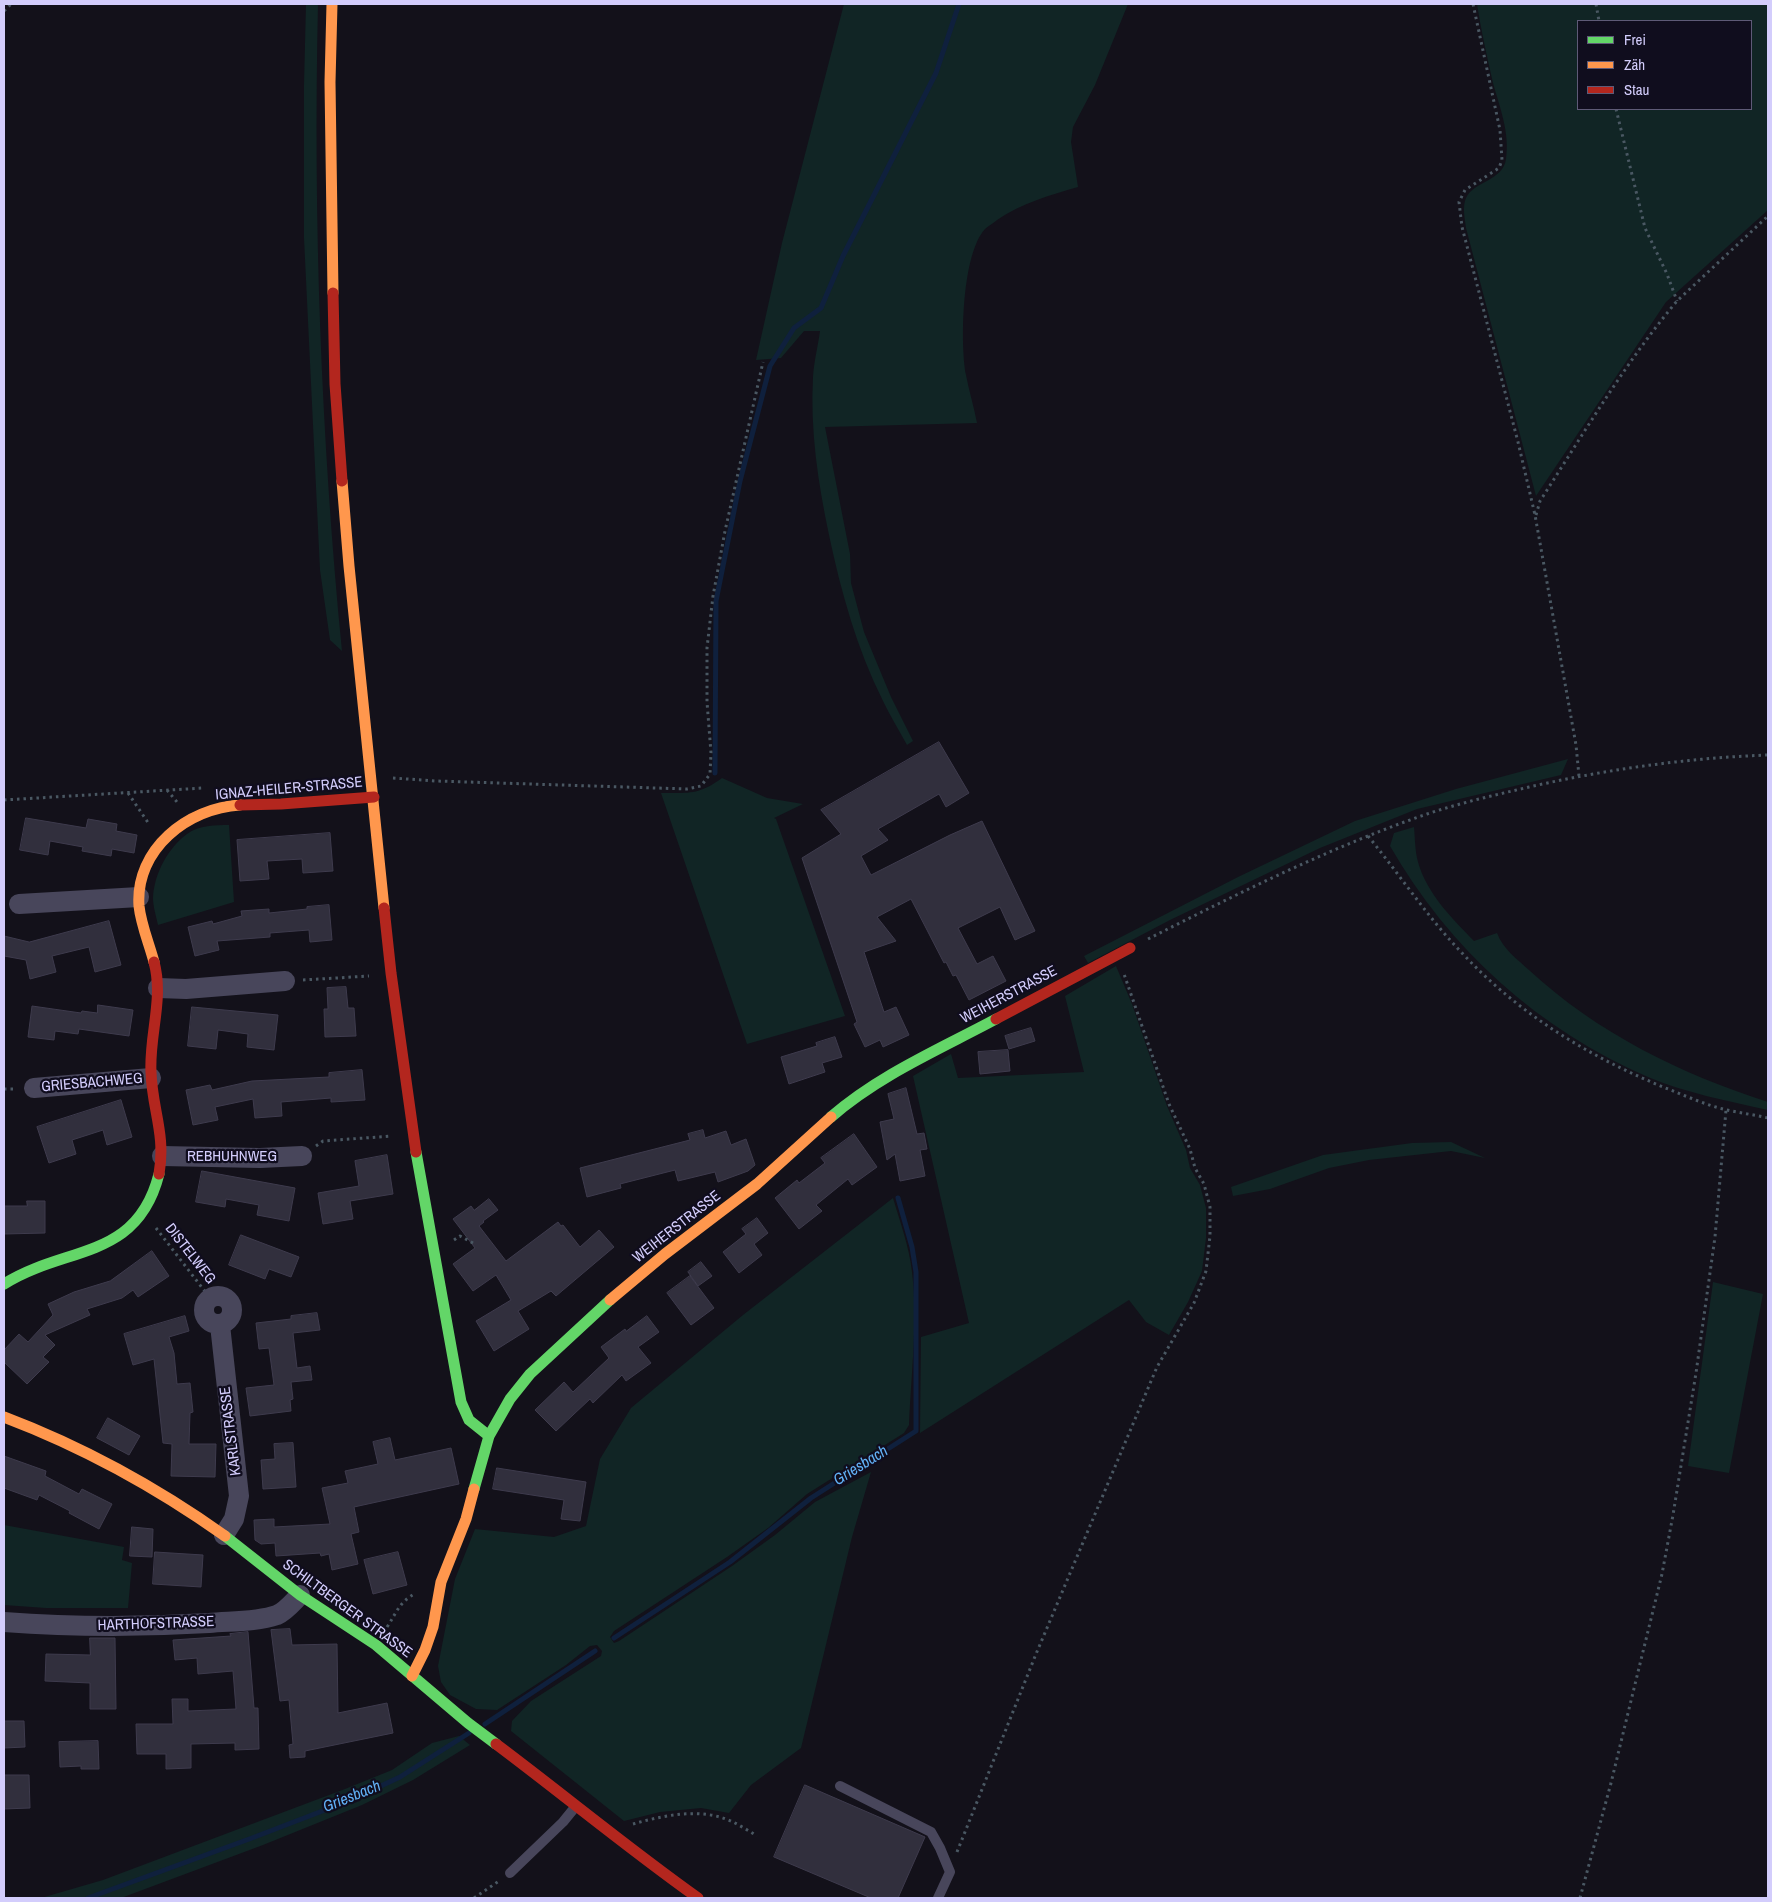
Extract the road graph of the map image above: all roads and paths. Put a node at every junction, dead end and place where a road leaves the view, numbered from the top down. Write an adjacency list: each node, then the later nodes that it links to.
1 (11, 4): 5 (path)
2 (332, 4): 17 (street)
3 (1473, 4): 11 (path)
4 (1596, 4): 6 (path)
5 (4, 11)
6 (1599, 20)
7 (1616, 110): 9 (path)
8 (1768, 216): 9 (path)
9 (1677, 301): 11 (path)
10 (762, 362): 14 (path)
11 (1536, 515): 13 (path)
12 (1768, 755): 13 (path)
13 (1579, 776): 19 (path)
14 (405, 779)
15 (205, 788): 16 (path)
16 (128, 793): 18 (path); 20 (path)
17 (374, 797): 20 (street, IGNAZ-HEILER-STRASSE); 39 (street)
18 (4, 800)
19 (1368, 836): 23 (path); 30 (path)
20 (160, 844): 21 (street, IGNAZ-HEILER-STRASSE)
21 (139, 897): 22 (street); 27 (street, IGNAZ-HEILER-STRASSE)
22 (19, 904)
23 (1130, 948): 24 (street, WEIHERSTRASSE)
24 (1118, 954): 39 (street, WEIHERSTRASSE); 50 (path)
25 (370, 976): 26 (path)
26 (285, 981): 27 (street)
27 (158, 988): 28 (street, IGNAZ-HEILER-STRASSE)
28 (151, 1078): 29 (street, GRIESBACHWEG); 33 (street, IGNAZ-HEILER-STRASSE)
29 (34, 1088)
30 (1726, 1110): 31 (path); 55 (path)
31 (1768, 1118)
32 (393, 1136): 34 (path)
33 (162, 1156): 34 (street, REBHUHNWEG); 36 (street, IGNAZ-HEILER-STRASSE)
34 (302, 1156)
35 (153, 1224): 37 (path, DISTELWEG)
36 (4, 1284)
37 (210, 1298): 40 (street, KARLSTRASSE)
38 (4, 1417): 40 (street, SCHILTBERGER STRASSE)
39 (489, 1436): 41 (street, WEIHERSTRASSE)
40 (224, 1535): 42 (street, SCHILTBERGER STRASSE)
41 (441, 1582): 44 (path); 45 (street, WEIHERSTRASSE)
42 (300, 1595): 43 (street, HARTHOFSTRASSE); 44 (street, SCHILTBERGER STRASSE)
43 (4, 1622)
44 (376, 1645): 45 (street, SCHILTBERGER STRASSE)
45 (412, 1676): 47 (street, SCHILTBERGER STRASSE)
46 (840, 1786): 50 (lane)
47 (577, 1805): 51 (lane); 53 (street, SCHILTBERGER STRASSE)
48 (628, 1825): 49 (path)
49 (757, 1836)
50 (950, 1872): 54 (lane)
51 (510, 1873): 52 (path)
52 (474, 1898)
53 (698, 1898)
54 (938, 1898)
55 (1580, 1898)

